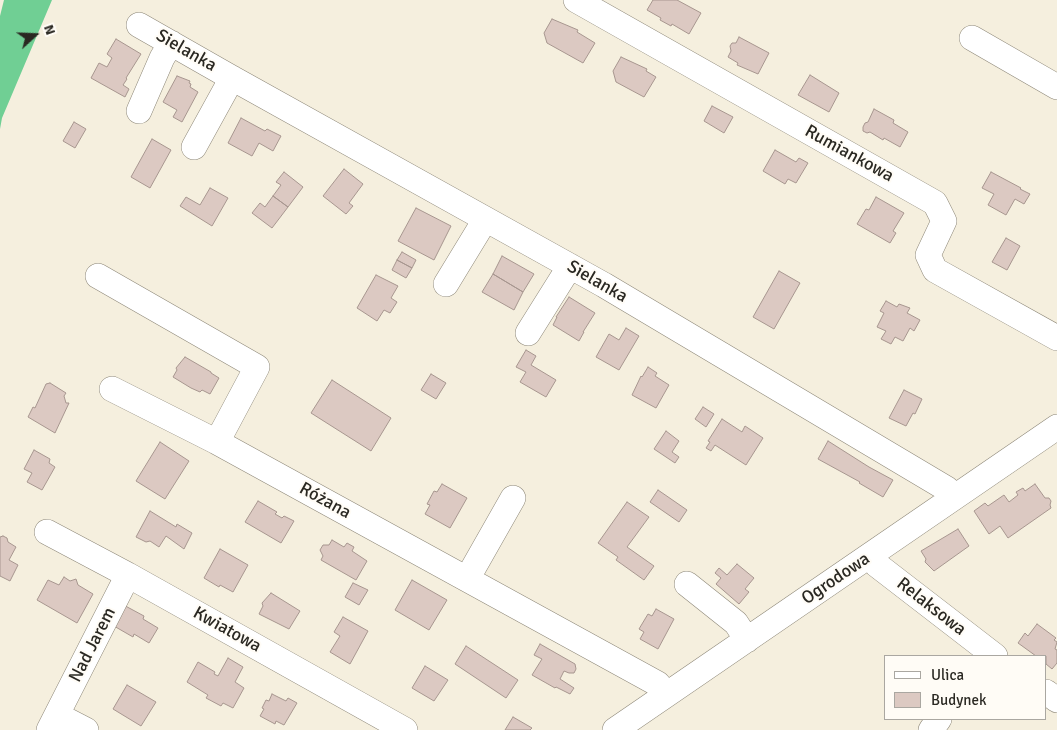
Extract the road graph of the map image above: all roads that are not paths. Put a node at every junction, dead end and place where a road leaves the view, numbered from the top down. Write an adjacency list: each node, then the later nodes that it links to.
1 (576, 0): 14 (street, Rumiankowa)
2 (140, 25): 4 (street, Sielanka)
3 (972, 38): 6 (street)
4 (171, 43): 5 (street, Sielanka); 7 (street)
5 (232, 78): 8 (street, Sielanka); 9 (street, Sielanka)
6 (1057, 87)
7 (139, 111)
8 (194, 147)
9 (485, 220): 10 (street, Sielanka); 12 (street)
10 (570, 266): 13 (street); 18 (street, Sielanka)
11 (98, 276): 17 (street)
12 (446, 284)
13 (528, 333)
14 (1057, 338)
15 (112, 389): 17 (street, Różana)
16 (1057, 427): 18 (street, Ogrodowa)
17 (217, 442): 23 (street, Różana)
18 (954, 497): 21 (street, Ogrodowa)
19 (512, 498): 23 (street)
20 (47, 532): 22 (street, Kwiatowa)
21 (870, 556): 25 (street, Ogrodowa); 26 (street, Relaksowa)
22 (128, 575): 28 (street, Nad Jarem); 30 (street, Kwiatowa)
23 (467, 579): 27 (street, Różana)
24 (687, 584): 25 (street)
25 (747, 640): 27 (street, Ogrodowa)
26 (990, 655)
27 (666, 694): 31 (street, Ogrodowa)
28 (53, 722): 29 (street, Nad Jarem)
29 (86, 730)
30 (405, 730)
31 (615, 730)

